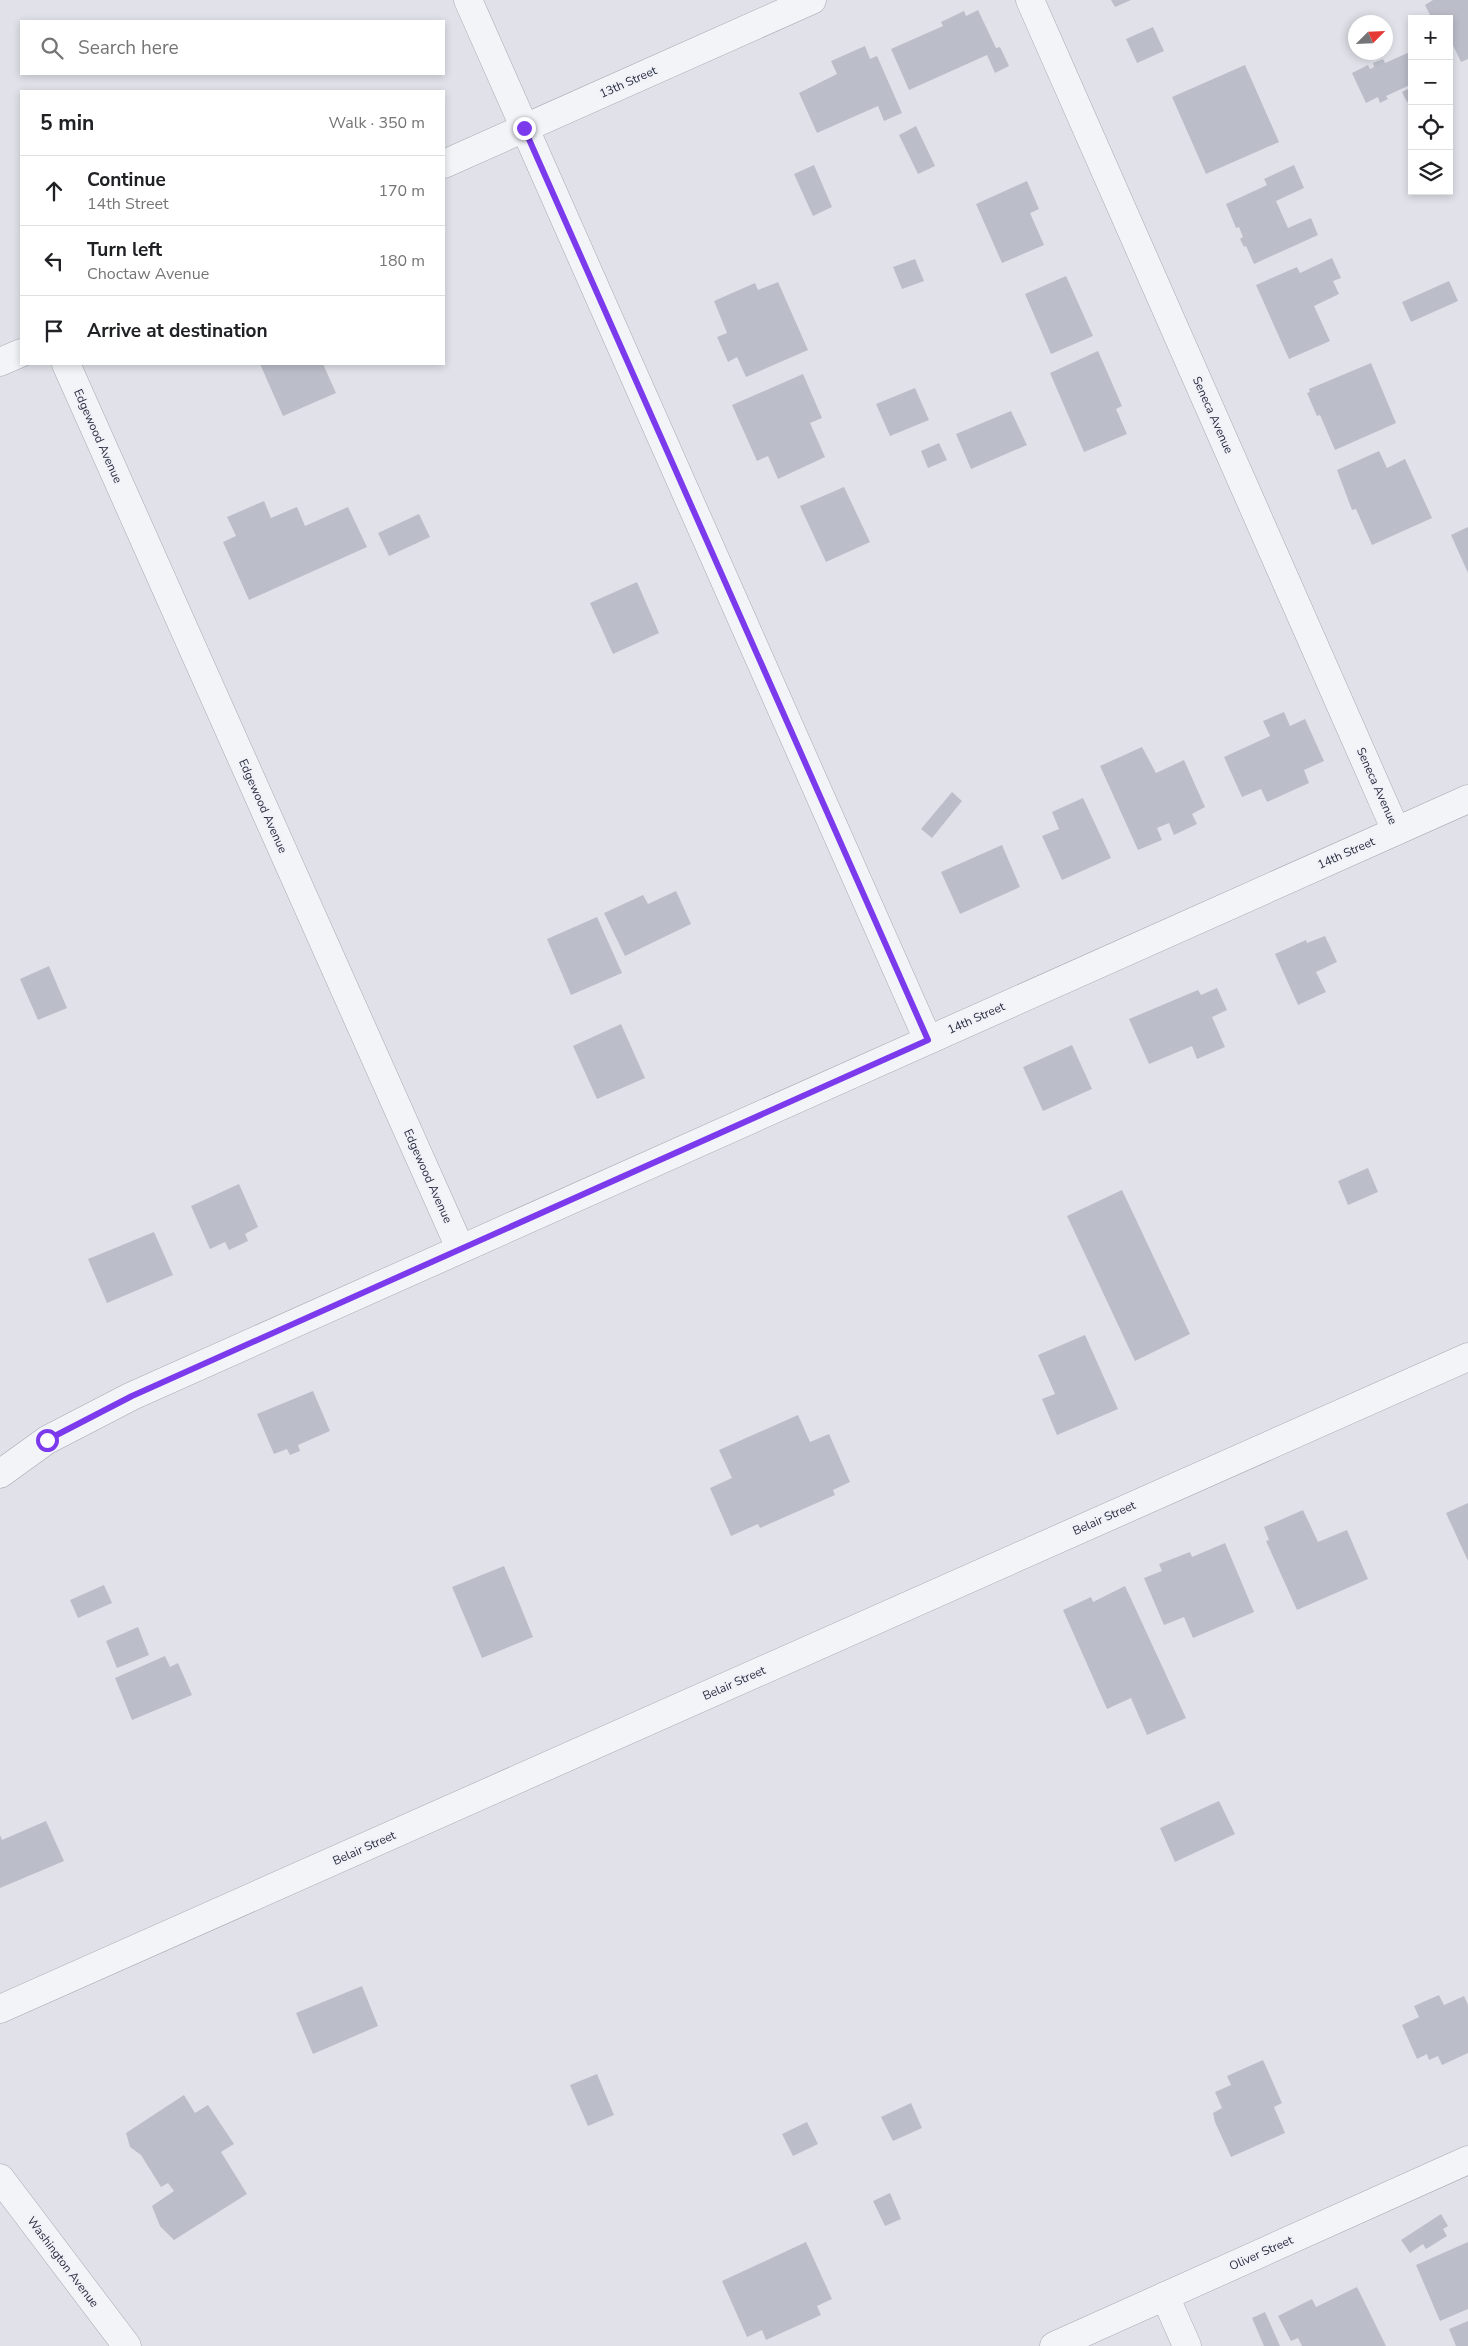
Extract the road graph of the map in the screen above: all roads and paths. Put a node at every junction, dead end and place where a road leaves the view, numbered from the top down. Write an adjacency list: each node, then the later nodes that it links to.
1 (468, 0): 4 (street)
2 (812, 0): 4 (street, 13th Street)
3 (1030, 0): 10 (street, Seneca Avenue)
4 (524, 128): 5 (street, 13th Street); 11 (street)
5 (445, 164)
6 (20, 353): 7 (street)
7 (0, 362)
8 (66, 365): 12 (street, Edgewood Avenue)
9 (1468, 799): 10 (street, 14th Street)
10 (1396, 831): 11 (street, 14th Street)
11 (928, 1040): 12 (street, 14th Street)
12 (460, 1248): 14 (street, 14th Street)
13 (1468, 1357): 15 (street, Belair Street)
14 (2, 1467)
15 (0, 2009)
16 (1468, 2160): 18 (street, Oliver Street)
17 (0, 2178): 19 (street, Washington Avenue)
18 (1165, 2296): 20 (street, Oliver Street); 21 (street)
19 (127, 2346)
20 (1054, 2346)
21 (1187, 2346)

